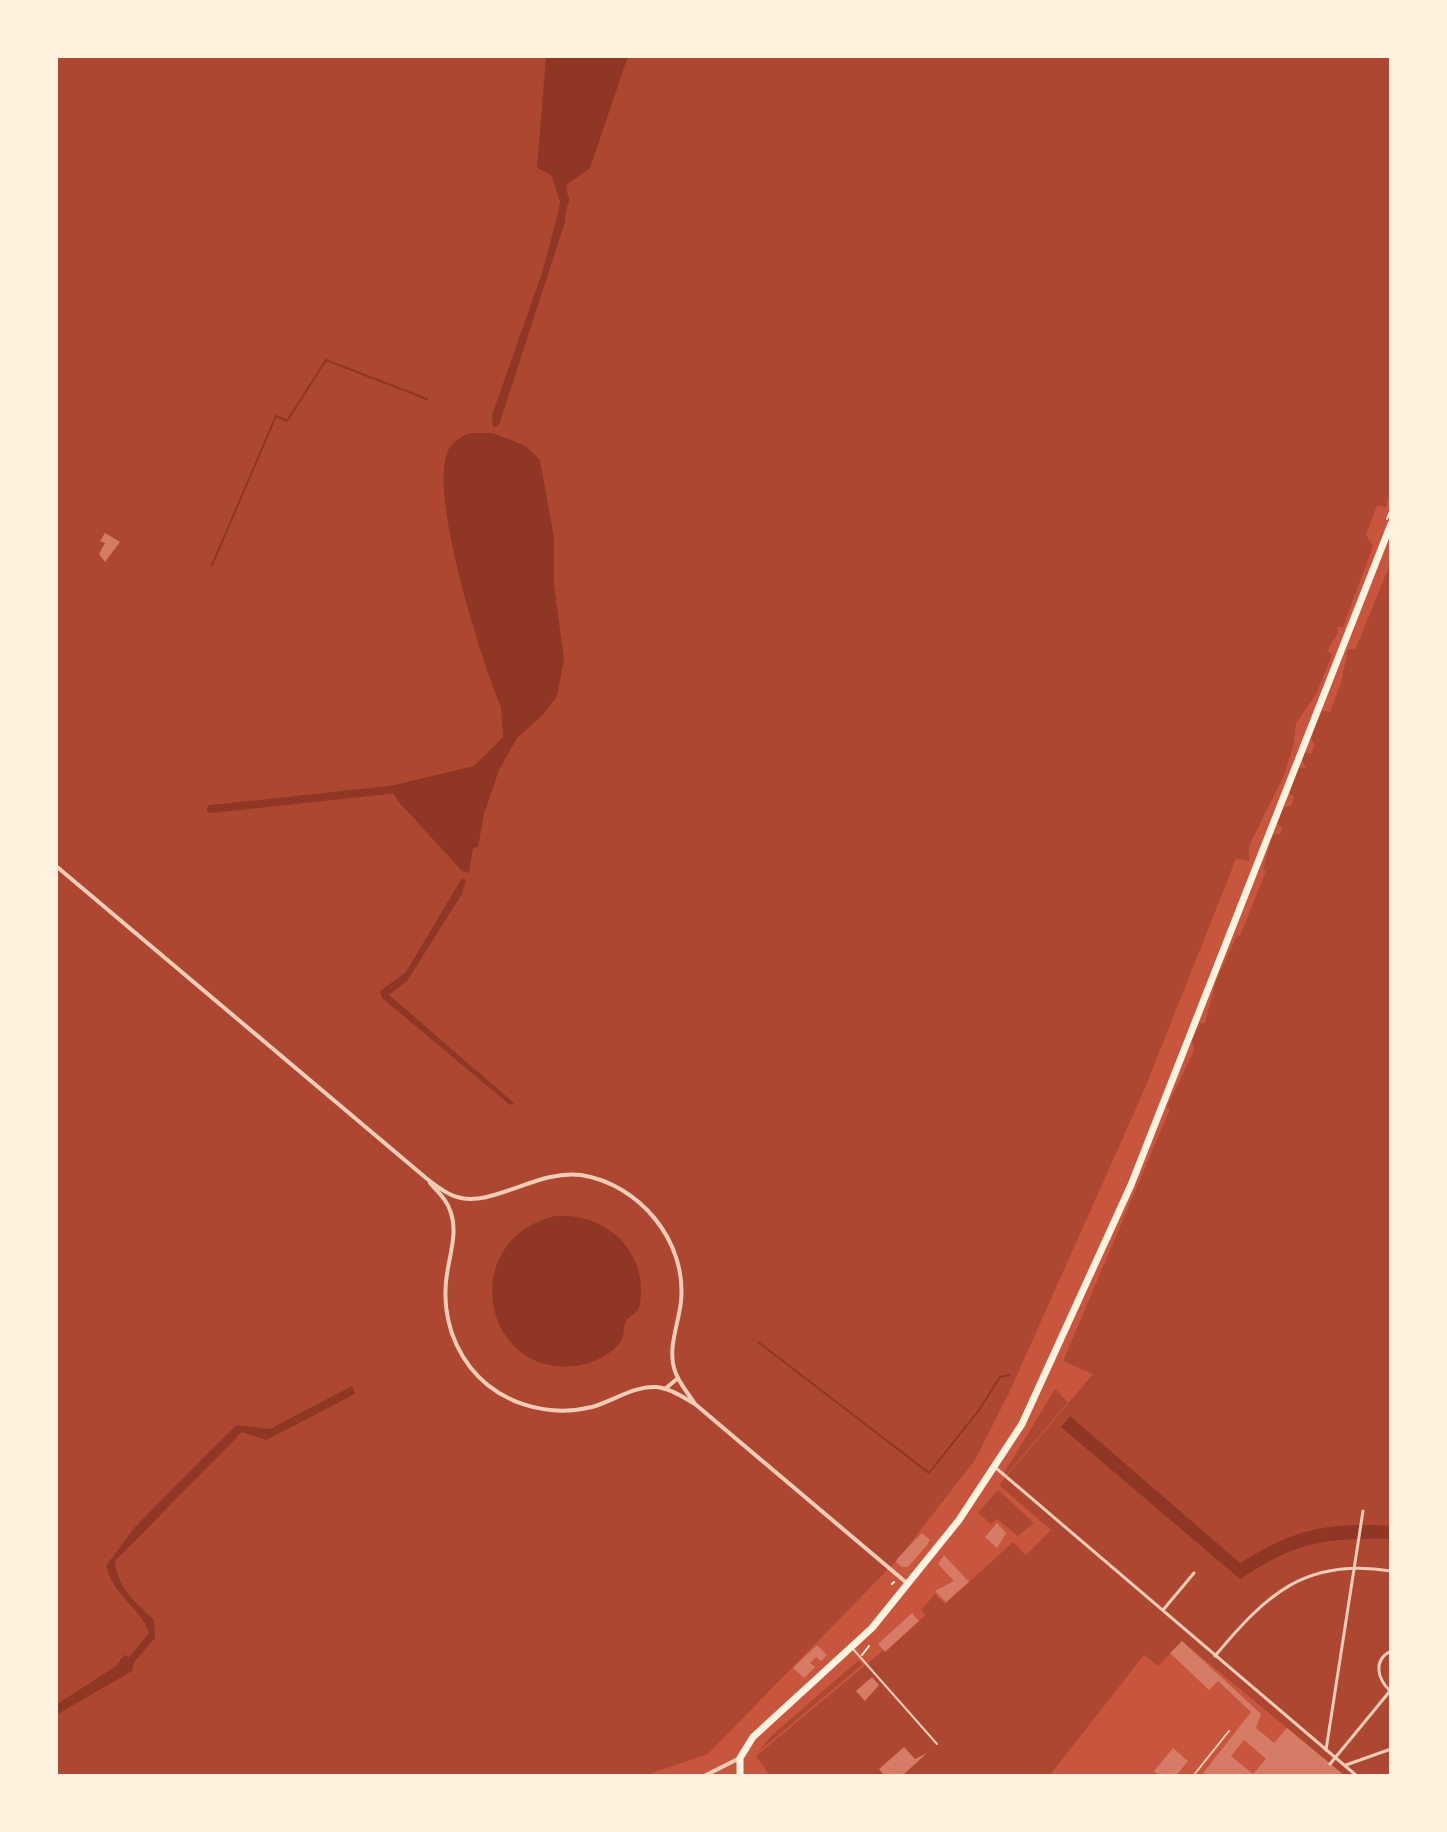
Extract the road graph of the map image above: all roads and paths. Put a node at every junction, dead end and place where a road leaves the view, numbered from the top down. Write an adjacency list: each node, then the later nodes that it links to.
1 (1391, 524): 9 (main road)
2 (56, 866): 3 (street)
3 (426, 1178): 4 (street); 5 (street)
4 (458, 1197): 5 (street); 6 (street)
5 (451, 1213): 7 (street)
6 (678, 1377): 7 (street); 8 (street)
7 (665, 1389): 8 (street)
8 (695, 1404): 14 (street)
9 (996, 1468): 14 (main road); 15 (street)
10 (1363, 1511): 11 (street)
11 (1355, 1568): 12 (street); 20 (street); 25 (street)
12 (1391, 1571)
13 (1194, 1573): 15 (street)
14 (908, 1584): 17 (main road)
15 (1163, 1610): 20 (street)
16 (869, 1646): 19 (path)
17 (852, 1648): 19 (lane); 26 (main road)
18 (1391, 1651): 21 (street)
19 (860, 1656): 23 (lane)
20 (1215, 1656): 25 (street)
21 (1390, 1691): 27 (street)
22 (1229, 1731): 32 (lane)
23 (937, 1744)
24 (1391, 1749): 29 (street)
25 (1326, 1750): 27 (street)
26 (740, 1758): 30 (street); 31 (main road)
27 (1335, 1758): 28 (street); 29 (street)
28 (1330, 1764)
29 (1345, 1766): 33 (street)
30 (704, 1776)
31 (740, 1776)
32 (1193, 1776)
33 (1357, 1776)

